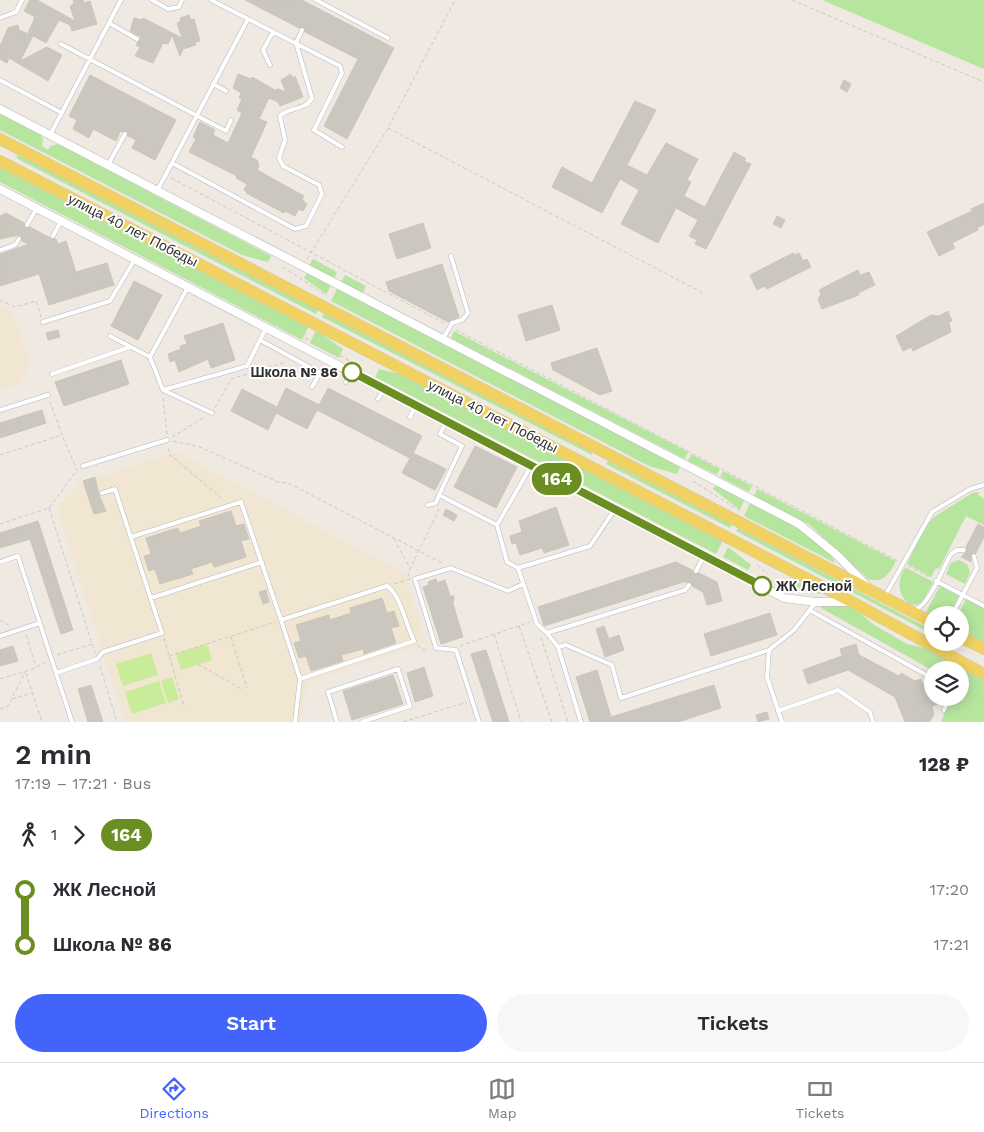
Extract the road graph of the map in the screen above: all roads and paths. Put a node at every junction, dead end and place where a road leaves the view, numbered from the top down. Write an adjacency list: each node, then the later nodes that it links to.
1 (22, 0): 10 (lane)
2 (121, 0): 12 (lane)
3 (152, 0): 4 (lane)
4 (182, 0)
5 (211, 0): 11 (lane)
6 (316, 0): 9 (lane); 15 (lane)
7 (455, 0): 29 (path)
8 (792, 0): 22 (path)
9 (314, 7)
10 (0, 18)
11 (248, 19): 14 (lane); 23 (lane)
12 (109, 23): 16 (lane); 19 (lane)
13 (302, 30): 17 (lane)
14 (273, 32): 17 (lane); 20 (lane)
15 (388, 38)
16 (137, 39)
17 (296, 43): 34 (lane); 36 (lane)
18 (61, 44): 19 (lane)
19 (90, 60): 26 (lane); 27 (lane)
20 (270, 65)
21 (0, 80): 26 (lane)
22 (984, 82)
23 (213, 84): 24 (lane); 27 (lane)
24 (226, 91)
25 (0, 109): 31 (street, улица 40 лет Победы)
26 (62, 113): 31 (lane)
27 (196, 116): 28 (lane); 36 (lane)
28 (232, 120)
29 (388, 128): 47 (path); 53 (path)
30 (125, 134): 37 (lane)
31 (50, 135): 37 (street, улица 40 лет Победы)
32 (0, 139): 33 (main road, улица 40 лет Победы)
33 (16, 147): 35 (main road); 82 (main road, улица 40 лет Победы)
34 (342, 147)
35 (4, 163): 86 (main road, улица 40 лет Победы)
36 (172, 163): 38 (lane)
37 (108, 166): 40 (street, улица 40 лет Победы)
38 (166, 175): 40 (lane); 47 (path)
39 (0, 189): 41 (street)
40 (157, 191): 50 (street, улица 40 лет Победы)
41 (37, 208): 42 (street); 43 (lane)
42 (61, 221): 44 (lane); 49 (street)
43 (27, 225)
44 (53, 236)
45 (19, 239): 46 (lane)
46 (0, 250)
47 (309, 253): 50 (path); 57 (path)
48 (451, 256): 57 (lane)
49 (135, 259): 52 (street); 56 (lane)
50 (303, 266): 61 (street, улица 40 лет Победы)
51 (283, 267): 54 (path)
52 (188, 287): 58 (street); 64 (lane)
53 (705, 294)
54 (327, 296)
55 (0, 300): 56 (path)
56 (43, 322)
57 (449, 326): 61 (lane); 107 (path)
58 (267, 328): 62 (lane); 67 (street)
59 (110, 336): 63 (lane)
60 (305, 338): 66 (path)
61 (443, 339): 116 (street, улица 40 лет Победы)
62 (260, 340): 65 (lane); 72 (lane)
63 (130, 347): 64 (lane); 68 (lane)
64 (150, 357): 72 (lane)
65 (294, 360): 70 (lane); 77 (path)
66 (352, 362)
67 (352, 372): 69 (lane); 71 (street)
68 (52, 374)
69 (346, 382)
70 (312, 387)
71 (384, 389): 74 (lane); 75 (street)
72 (163, 390): 77 (lane); 81 (path)
73 (48, 395): 76 (lane); 80 (path)
74 (378, 399)
75 (416, 405): 78 (lane); 79 (street)
76 (0, 410)
77 (212, 414): 81 (path)
78 (410, 416)
79 (447, 421): 85 (street); 90 (lane)
80 (62, 435): 83 (path); 93 (path)
81 (167, 440): 84 (lane); 92 (path); 100 (path)
82 (600, 450): 86 (main road); 116 (main road, улица 40 лет Победы)
83 (0, 455)
84 (83, 466)
85 (531, 466): 94 (street); 98 (lane)
86 (592, 467): 121 (main road, улица 40 лет Победы)
87 (693, 481): 95 (path)
88 (984, 485): 107 (lane)
89 (102, 493): 99 (lane)
90 (439, 495): 91 (lane); 98 (lane)
91 (428, 504)
92 (231, 505): 99 (lane); 106 (lane)
93 (49, 508): 97 (path); 140 (path)
94 (615, 509): 103 (street); 110 (lane)
95 (740, 510)
96 (437, 513): 102 (path)
97 (0, 524)
98 (497, 525): 110 (lane)
99 (131, 537): 118 (lane)
100 (394, 538): 102 (path); 108 (path)
101 (964, 550): 112 (lane)
102 (418, 551): 108 (path); 109 (path)
103 (704, 556): 111 (lane); 120 (street)
104 (974, 556): 117 (lane)
105 (0, 562): 130 (lane)
106 (262, 562): 118 (lane); 128 (lane)
107 (903, 564): 112 (path); 119 (lane)
108 (410, 568): 115 (path)
109 (451, 568): 113 (lane); 143 (lane)
110 (518, 568): 113 (lane)
111 (696, 571)
112 (936, 581): 117 (lane); 125 (lane)
113 (523, 584): 129 (lane)
114 (689, 585): 133 (lane)
115 (387, 586): 128 (lane); 138 (lane)
116 (871, 591): 119 (main road, улица 40 лет Победы)
117 (962, 595): 122 (lane); 123 (lane)
118 (151, 598): 134 (lane)
119 (884, 598): 125 (main road, улица 40 лет Победы)
120 (816, 602): 121 (street); 124 (lane)
121 (852, 602): 154 (main road, улица 40 лет Победы)
122 (956, 606)
123 (984, 606)
124 (811, 611): 145 (lane); 153 (lane)
125 (911, 611): 126 (main road, улица 40 лет Победы)
126 (924, 618)
127 (0, 620): 132 (path)
128 (280, 620): 137 (path); 155 (lane)
129 (536, 622): 131 (path); 133 (lane); 177 (path)
130 (40, 623): 132 (lane); 147 (lane)
131 (519, 626): 135 (path); 176 (path)
132 (18, 630): 136 (lane); 150 (path)
133 (547, 632): 142 (lane)
134 (162, 633): 146 (path); 148 (lane)
135 (494, 634): 141 (path); 175 (path)
136 (0, 636)
137 (231, 636): 146 (path); 157 (path)
138 (414, 642): 143 (path); 155 (lane)
139 (969, 642): 144 (main road)
140 (92, 644): 147 (path); 148 (path)
141 (458, 646)
142 (558, 647): 145 (lane); 178 (lane)
143 (436, 648): 161 (lane)
144 (984, 649)
145 (769, 650): 166 (lane)
146 (169, 656): 162 (path)
147 (51, 657): 150 (path); 152 (lane)
148 (97, 659): 152 (lane); 169 (path)
149 (198, 664): 158 (path)
150 (36, 668): 151 (path)
151 (26, 671): 156 (path); 159 (path); 160 (path)
152 (56, 673): 168 (lane)
153 (924, 674)
154 (984, 674)
155 (300, 678): 170 (lane)
156 (0, 679)
157 (247, 688)
158 (243, 690)
159 (32, 692): 160 (path); 167 (path)
160 (11, 699): 164 (path)
161 (472, 700): 173 (path); 174 (lane)
162 (184, 706)
163 (946, 706): 165 (lane)
164 (0, 709)
165 (944, 710)
166 (778, 711): 179 (lane); 180 (lane)
167 (42, 722)
168 (72, 722)
169 (117, 722)
170 (295, 722)
171 (337, 722): 172 (lane)
172 (362, 722)
173 (403, 722)
174 (479, 722)
175 (521, 722)
176 (552, 722)
177 (568, 722)
178 (581, 722)
179 (782, 722)
180 (873, 722)

